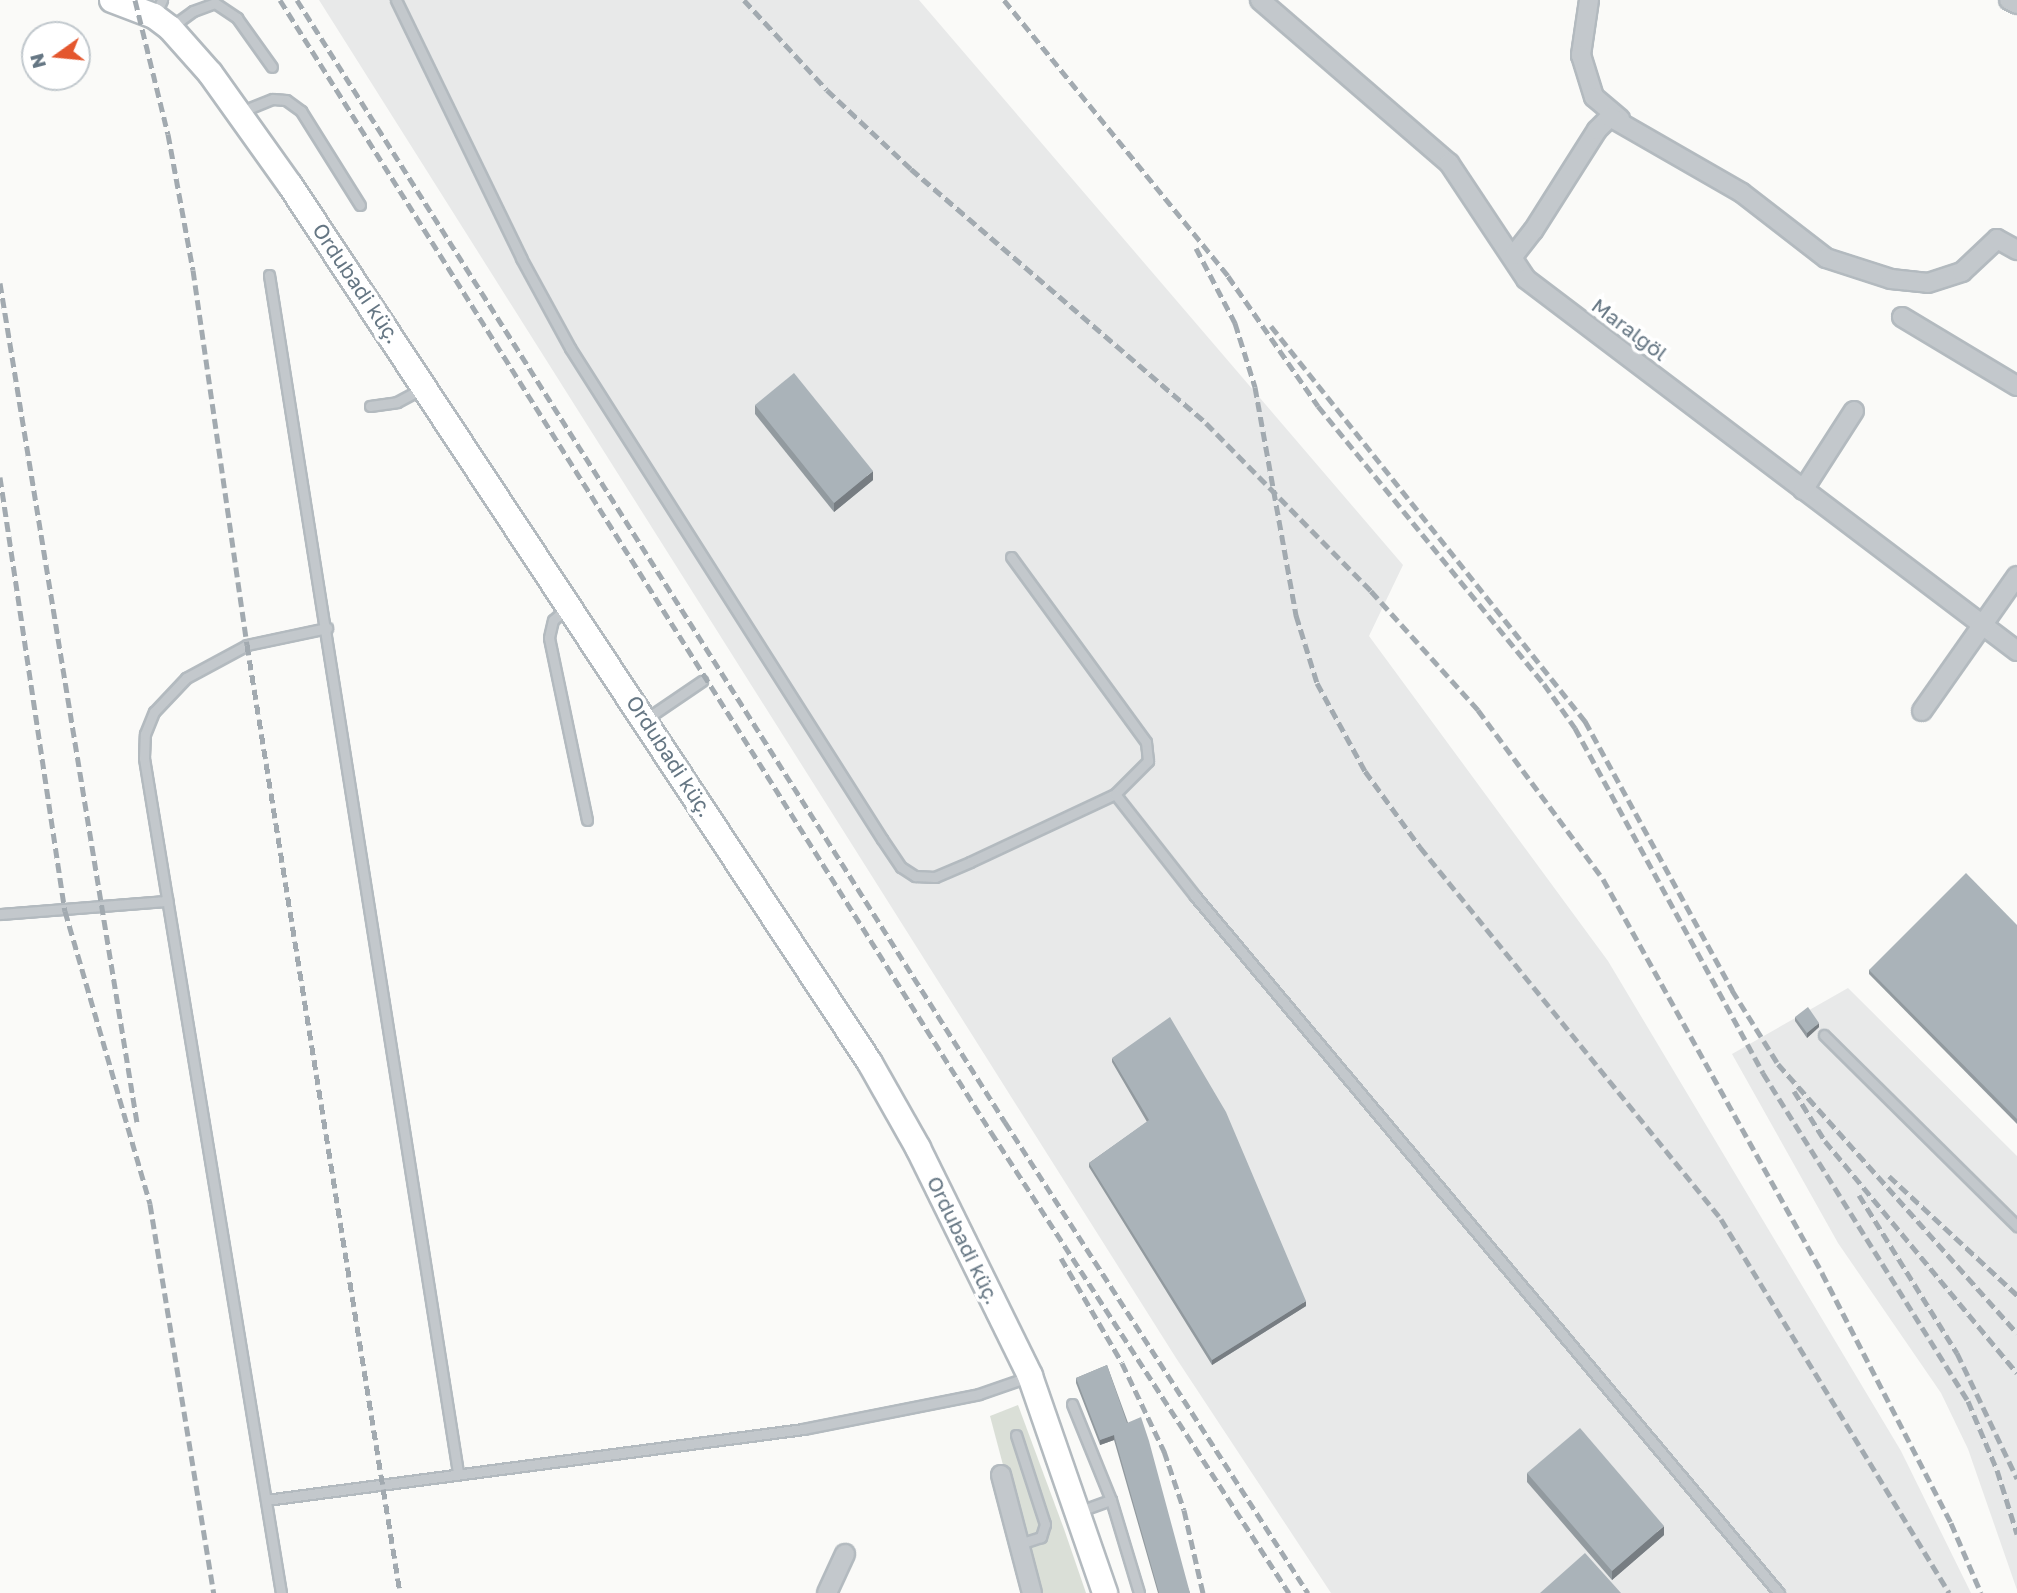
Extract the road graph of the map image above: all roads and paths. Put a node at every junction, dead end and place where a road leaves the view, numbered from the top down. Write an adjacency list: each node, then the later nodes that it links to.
1 (112, 0): 7 (main road)
2 (396, 0): 30 (lane)
3 (1260, 0): 13 (street, Maralgöl)
4 (1589, 0): 10 (street)
5 (2009, 0): 6 (street)
6 (2017, 4)
7 (162, 15): 8 (lane); 9 (main road, Ordubadi küç.)
8 (272, 67)
9 (238, 112): 11 (lane); 16 (main road, Ordubadi küç.)
10 (1620, 119): 12 (street); 13 (street)
11 (360, 205)
12 (2017, 250)
13 (1514, 255): 20 (street, Maralgöl)
14 (269, 275): 24 (lane)
15 (1902, 317): 17 (street)
16 (426, 386): 18 (lane); 23 (main road, Ordubadi küç.)
17 (2017, 386)
18 (370, 406)
19 (1854, 411): 20 (street)
20 (1803, 490): 25 (street, Maralgöl)
21 (1011, 557): 30 (lane)
22 (2017, 576): 25 (street)
23 (571, 605): 29 (main road, Ordubadi küç.); 31 (lane)
24 (327, 628): 32 (lane); 39 (lane)
25 (1983, 628): 26 (street, Maralgöl); 28 (street)
26 (2017, 651)
27 (702, 681): 29 (lane)
28 (1922, 711)
29 (646, 719): 36 (main road, Ordubadi küç.)
30 (1115, 794): 51 (lane)
31 (587, 820)
32 (167, 901): 33 (lane); 41 (lane)
33 (0, 914)
34 (1824, 1035): 35 (lane)
35 (2017, 1226)
36 (1030, 1376): 39 (lane); 43 (main road, Ordubadi küç.)
37 (1072, 1404): 42 (lane)
38 (1016, 1435): 44 (lane)
39 (458, 1472): 41 (lane)
40 (1001, 1475): 44 (street)
41 (266, 1500): 46 (lane)
42 (1111, 1500): 43 (lane); 50 (lane)
43 (1078, 1511): 49 (main road, Ordubadi küç.)
44 (1019, 1544): 48 (street)
45 (845, 1554): 47 (street)
46 (281, 1593)
47 (827, 1593)
48 (1032, 1593)
49 (1105, 1593)
50 (1139, 1593)
51 (1779, 1593)

